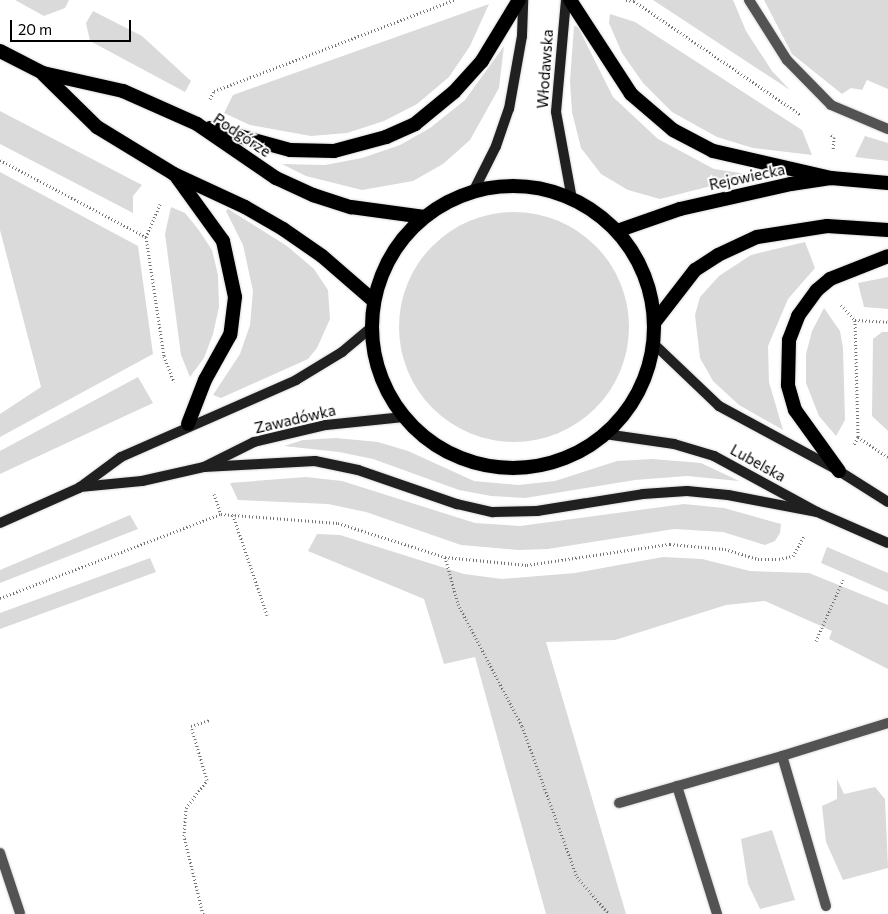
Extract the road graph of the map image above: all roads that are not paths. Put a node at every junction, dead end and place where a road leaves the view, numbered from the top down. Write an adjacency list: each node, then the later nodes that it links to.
1 (519, 0): 8 (highway)
2 (523, 0): 13 (main road, Włodawska)
3 (566, 0): 14 (main road, Włodawska)
4 (570, 0): 11 (highway)
5 (749, 0): 9 (street)
6 (0, 51): 7 (highway, Podgórze)
7 (43, 73): 8 (highway, Podgórze); 10 (highway, Podgórze)
8 (197, 124): 15 (highway, Podgórze)
9 (888, 129)
10 (174, 174): 19 (highway, Podgórze); 24 (highway)
11 (831, 178): 12 (highway, Rejowiecka); 17 (highway, Rejowiecka)
12 (888, 183)
13 (474, 192): 14 (highway); 15 (highway)
14 (572, 199): 17 (highway)
15 (424, 217): 19 (highway)
16 (888, 230): 20 (highway)
17 (617, 231): 20 (highway)
18 (888, 256): 27 (highway)
19 (374, 301): 21 (highway)
20 (654, 324): 22 (highway)
21 (371, 328): 23 (highway); 24 (main road, Zawadówka)
22 (654, 344): 25 (highway); 27 (main road, Lubelska)
23 (404, 417): 25 (highway); 26 (main road, Zawadówka)
24 (188, 424): 28 (main road, Zawadówka)
25 (605, 434): 30 (main road, Lubelska)
26 (204, 467): 28 (main road, Zawadówka); 30 (main road)
27 (839, 471): 29 (main road, Lubelska)
28 (79, 488): 31 (main road, Zawadówka)
29 (888, 502)
30 (817, 512): 32 (main road, Lubelska)
31 (0, 523)
32 (888, 543)
33 (888, 723): 34 (street)
34 (782, 756): 35 (street); 38 (street)
35 (677, 786): 36 (street); 40 (street)
36 (619, 803)
37 (0, 853): 39 (street)
38 (826, 906)
39 (20, 913)
40 (717, 914)

